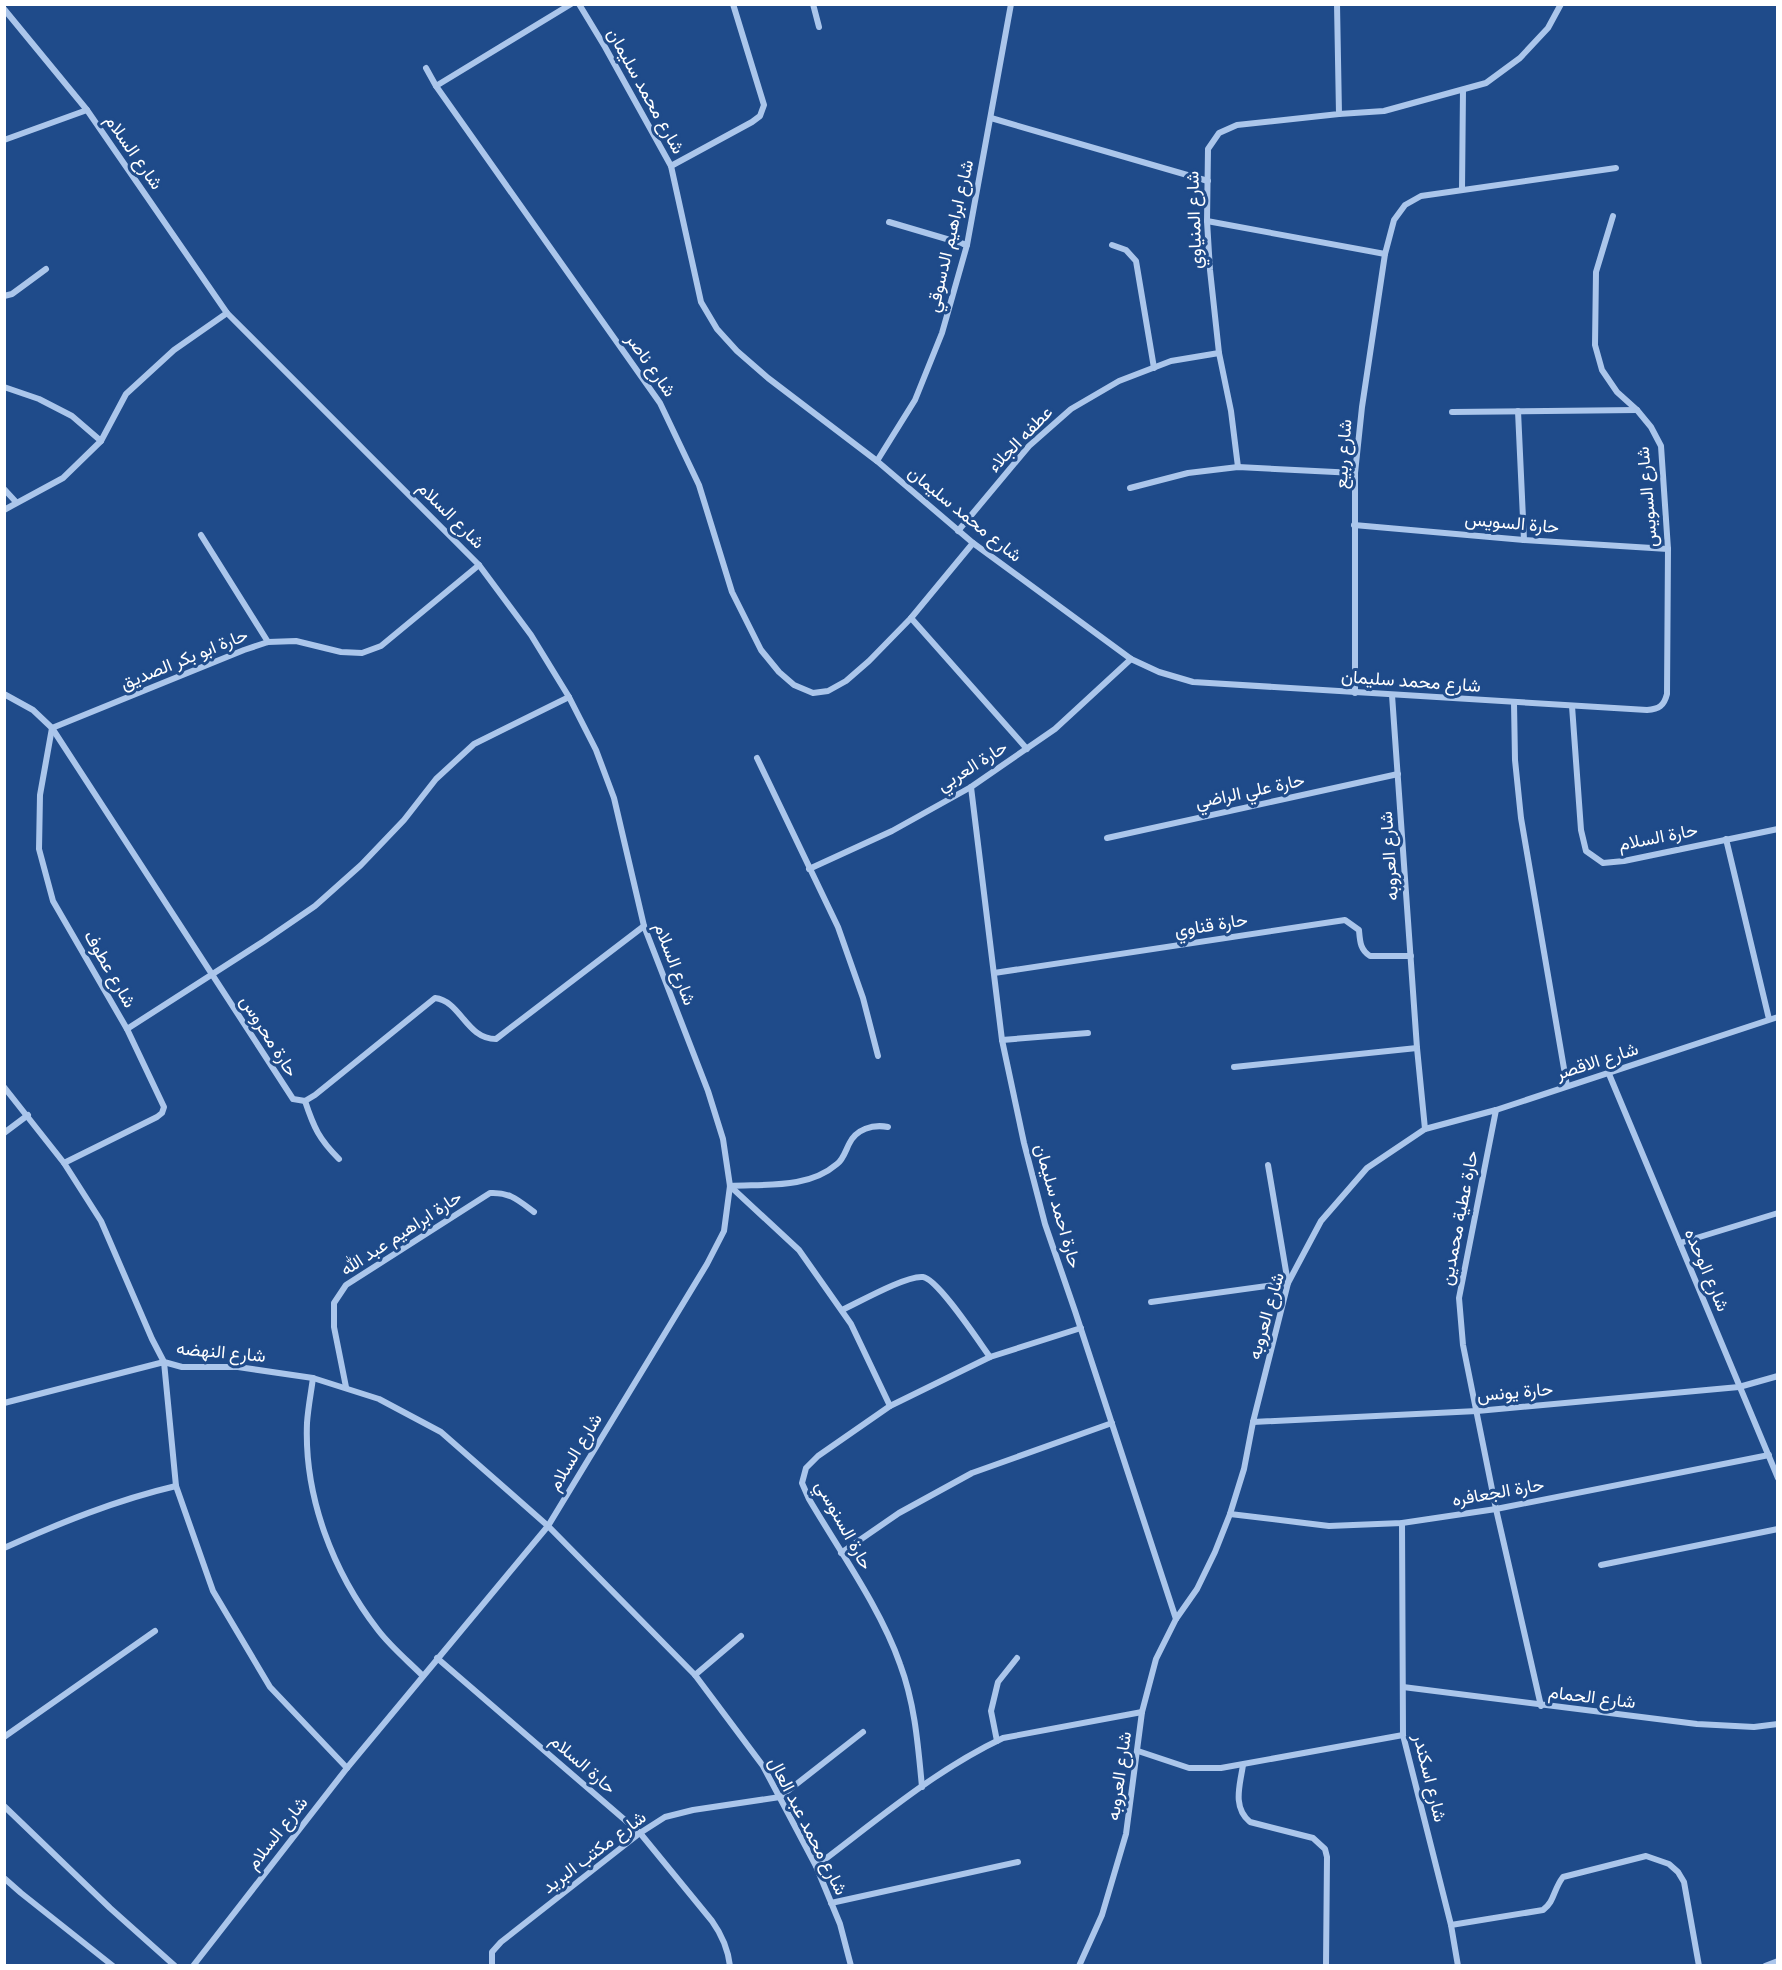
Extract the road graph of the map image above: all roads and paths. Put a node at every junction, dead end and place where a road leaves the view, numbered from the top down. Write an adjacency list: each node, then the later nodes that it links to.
1 (571, 4): 11 (street)
2 (579, 4): 17 (street, شارع محمد سليمان)
3 (733, 4): 17 (street)
4 (813, 4): 9 (street)
5 (1011, 4): 15 (street, شارع ابراهيم الدسوقي)
6 (1337, 4): 14 (street)
7 (1561, 4): 12 (street, شارع المنياوي)
8 (4, 9): 13 (street, شارع السلام)
9 (819, 27)
10 (426, 68): 11 (street, شارع ناصر)
11 (436, 86): 51 (street, شارع ناصر)
12 (1463, 90): 14 (street, شارع المنياوي); 20 (street)
13 (87, 110): 16 (street); 29 (street, شارع السلام)
14 (1339, 114): 19 (street, شارع المنياوي)
15 (991, 118): 19 (street); 24 (street, شارع ابراهيم الدسوقي)
16 (4, 140)
17 (671, 166): 37 (street, شارع محمد سليمان)
18 (1616, 168): 20 (street)
19 (1208, 181): 22 (street, شارع المنياوي)
20 (1462, 189): 26 (street, شارع ربيع)
21 (1613, 216): 33 (street, شارع السويس)
22 (1207, 221): 26 (street); 30 (street, شارع المنياوي)
23 (889, 222): 24 (street)
24 (967, 245): 37 (street, شارع ابراهيم الدسوقي)
25 (1112, 245): 31 (street)
26 (1385, 254): 39 (street, شارع ربيع)
27 (45, 269): 28 (street)
28 (4, 296)
29 (227, 313): 36 (street); 50 (street, شارع السلام)
30 (1219, 353): 31 (street, عطفه الجلاء); 38 (street, شارع المنياوي)
31 (1154, 368): 45 (street, عطفه الجلاء)
32 (4, 387): 36 (street)
33 (1637, 410): 34 (street); 49 (street, شارع السويس)
34 (1518, 411): 35 (street); 47 (street)
35 (1452, 412)
36 (101, 441): 42 (street)
37 (877, 461): 45 (street, شارع محمد سليمان)
38 (1238, 466): 39 (street); 40 (street)
39 (1355, 473): 44 (street, شارع ربيع)
40 (1130, 488)
41 (4, 489): 42 (street)
42 (16, 502): 43 (street)
43 (4, 510)
44 (1354, 525): 47 (street, حارة السويس); 54 (street, شارع ربيع)
45 (958, 531): 48 (street, شارع محمد سليمان)
46 (201, 535): 52 (street)
47 (1524, 540): 49 (street, حارة السويس)
48 (973, 543): 51 (street); 53 (street, شارع محمد سليمان)
49 (1668, 549): 59 (street, شارع السويس)
50 (479, 565): 52 (street, حارة ابو بكر الصديق); 57 (street, شارع السلام)
51 (911, 618): 61 (street)
52 (268, 642): 60 (street, حارة ابو بكر الصديق)
53 (1131, 659): 54 (street, شارع محمد سليمان); 61 (street, حارة العربي)
54 (1355, 693): 56 (street, شارع محمد سليمان)
55 (4, 694): 60 (street, حارة محروس)
56 (1392, 695): 58 (street, شارع محمد سليمان); 63 (street, شارع العروبه)
57 (569, 697): 69 (street, شارع السلام); 72 (street)
58 (1514, 702): 59 (street, شارع محمد سليمان); 82 (street)
59 (1572, 706): 67 (street, حارة السلام)
60 (52, 728): 72 (street, حارة محروس); 75 (street, شارع عطوف)
61 (1027, 749): 64 (street, حارة العربي)
62 (757, 758): 68 (street)
63 (1398, 774): 66 (street, حارة علي الراضي); 70 (street, شارع العروبه)
64 (971, 788): 68 (street, حارة العربي); 71 (street, حارة احمد سليمان)
65 (1778, 829): 67 (street, حارة السلام)
66 (1107, 837)
67 (1726, 839): 74 (street)
68 (809, 869): 79 (street)
69 (644, 927): 84 (street); 93 (street, شارع السلام)
70 (1411, 956): 71 (street, حارة قناوي); 78 (street, شارع العروبه)
71 (994, 973): 77 (street, حارة احمد سليمان)
72 (213, 975): 75 (street); 84 (street, حارة محروس)
73 (1778, 1017): 74 (street, شارع الاقصر)
74 (1769, 1019): 81 (street, شارع الاقصر)
75 (127, 1029): 91 (street, شارع عطوف)
76 (1088, 1033): 77 (street)
77 (1002, 1040): 100 (street, حارة احمد سليمان)
78 (1417, 1048): 80 (street); 88 (street, شارع العروبه)
79 (878, 1056)
80 (1234, 1067)
81 (1609, 1074): 82 (street, شارع الاقصر); 96 (street, شارع الوحده)
82 (1567, 1086): 85 (street, شارع الاقصر)
83 (4, 1087): 86 (street, شارع النهضه)
84 (305, 1101): 90 (street)
85 (1496, 1110): 88 (street, شارع الاقصر); 109 (street, حارة عطية محمدين)
86 (28, 1115): 89 (street); 91 (street, شارع النهضه)
87 (888, 1127): 93 (street)
88 (1425, 1129): 97 (street, شارع العروبه)
89 (4, 1133)
90 (339, 1159)
91 (64, 1163): 102 (street, شارع النهضه)
92 (1268, 1165): 97 (street)
93 (730, 1186): 99 (street); 118 (street, شارع السلام)
94 (534, 1212): 105 (street, حارة ابراهيم عبد الله)
95 (1778, 1213): 96 (street)
96 (1680, 1243): 106 (street, شارع الوحده)
97 (1288, 1283): 98 (street); 110 (street, شارع العروبه)
98 (1151, 1302)
99 (842, 1310): 101 (street); 108 (street)
100 (1081, 1328): 101 (street, حارة السنوسي); 111 (street, حارة احمد سليمان)
101 (990, 1357): 108 (street, حارة السنوسي)
102 (164, 1362): 104 (street, شارع النهضه); 107 (street); 114 (street)
103 (1778, 1376): 106 (street, حارة يونس)
104 (313, 1378): 105 (street, شارع النهضه); 129 (street)
105 (346, 1387): 118 (street, شارع النهضه)
106 (1739, 1387): 109 (street, حارة يونس); 112 (street, شارع الوحده)
107 (4, 1403)
108 (890, 1406): 121 (street, حارة السنوسي)
109 (1477, 1411): 110 (street, حارة يونس); 115 (street, حارة عطية محمدين)
110 (1253, 1422): 116 (street, شارع العروبه)
111 (1112, 1423): 121 (street); 123 (street, حارة احمد سليمان)
112 (1769, 1455): 113 (street, شارع الوحده); 115 (street, حارة الجعافره)
113 (1778, 1478)
114 (176, 1486): 120 (street); 140 (street)
115 (1496, 1509): 117 (street, حارة الجعافره); 131 (street, حارة عطية محمدين)
116 (1230, 1514): 117 (street, حارة الجعافره); 123 (street, شارع العروبه)
117 (1402, 1523): 130 (street, شارع اسكندر)
118 (548, 1526): 126 (street, شارع السلام); 128 (street, شارع محمد عبد العال)
119 (1778, 1529): 122 (street)
120 (4, 1548)
121 (841, 1554): 141 (street, حارة السنوسي)
122 (1601, 1565)
123 (1176, 1619): 132 (street, شارع العروبه)
124 (155, 1631): 136 (street)
125 (741, 1636): 128 (street)
126 (437, 1658): 129 (street, شارع السلام); 144 (street, حارة السلام)
127 (1017, 1658): 137 (street)
128 (695, 1675): 142 (street, شارع محمد عبد العال)
129 (423, 1676): 140 (street, شارع السلام)
130 (1403, 1687): 131 (street, شارع الحمام); 135 (street, شارع اسكندر)
131 (1541, 1706): 133 (street, شارع الحمام)
132 (1142, 1712): 137 (street); 138 (street, شارع العروبه)
133 (1778, 1724)
134 (863, 1732): 142 (street, شارع مكتب البريد)
135 (1403, 1735): 139 (street); 149 (street, شارع اسكندر)
136 (4, 1737)
137 (997, 1741): 141 (street)
138 (1138, 1750): 139 (street); 157 (street, شارع العروبه)
139 (1243, 1765): 158 (street)
140 (347, 1768): 153 (street, شارع السلام)
141 (922, 1787): 146 (street)
142 (780, 1797): 144 (street, شارع مكتب البريد); 146 (street, شارع محمد عبد العال)
143 (4, 1806): 152 (street)
144 (640, 1833): 154 (street, شارع مكتب البريد); 155 (street, حارة السلام)
145 (1018, 1862): 148 (street)
146 (816, 1866): 148 (street, شارع محمد عبد العال)
147 (4, 1878): 151 (street)
148 (831, 1903): 156 (street, شارع محمد عبد العال)
149 (1451, 1925): 159 (street, شارع اسكندر); 160 (street)
150 (1778, 1961): 161 (street)
151 (113, 1965)
152 (175, 1965)
153 (193, 1965)
154 (492, 1965)
155 (730, 1965)
156 (851, 1965)
157 (1079, 1965)
158 (1326, 1965)
159 (1458, 1965)
160 (1699, 1965)
161 (1765, 1965)

